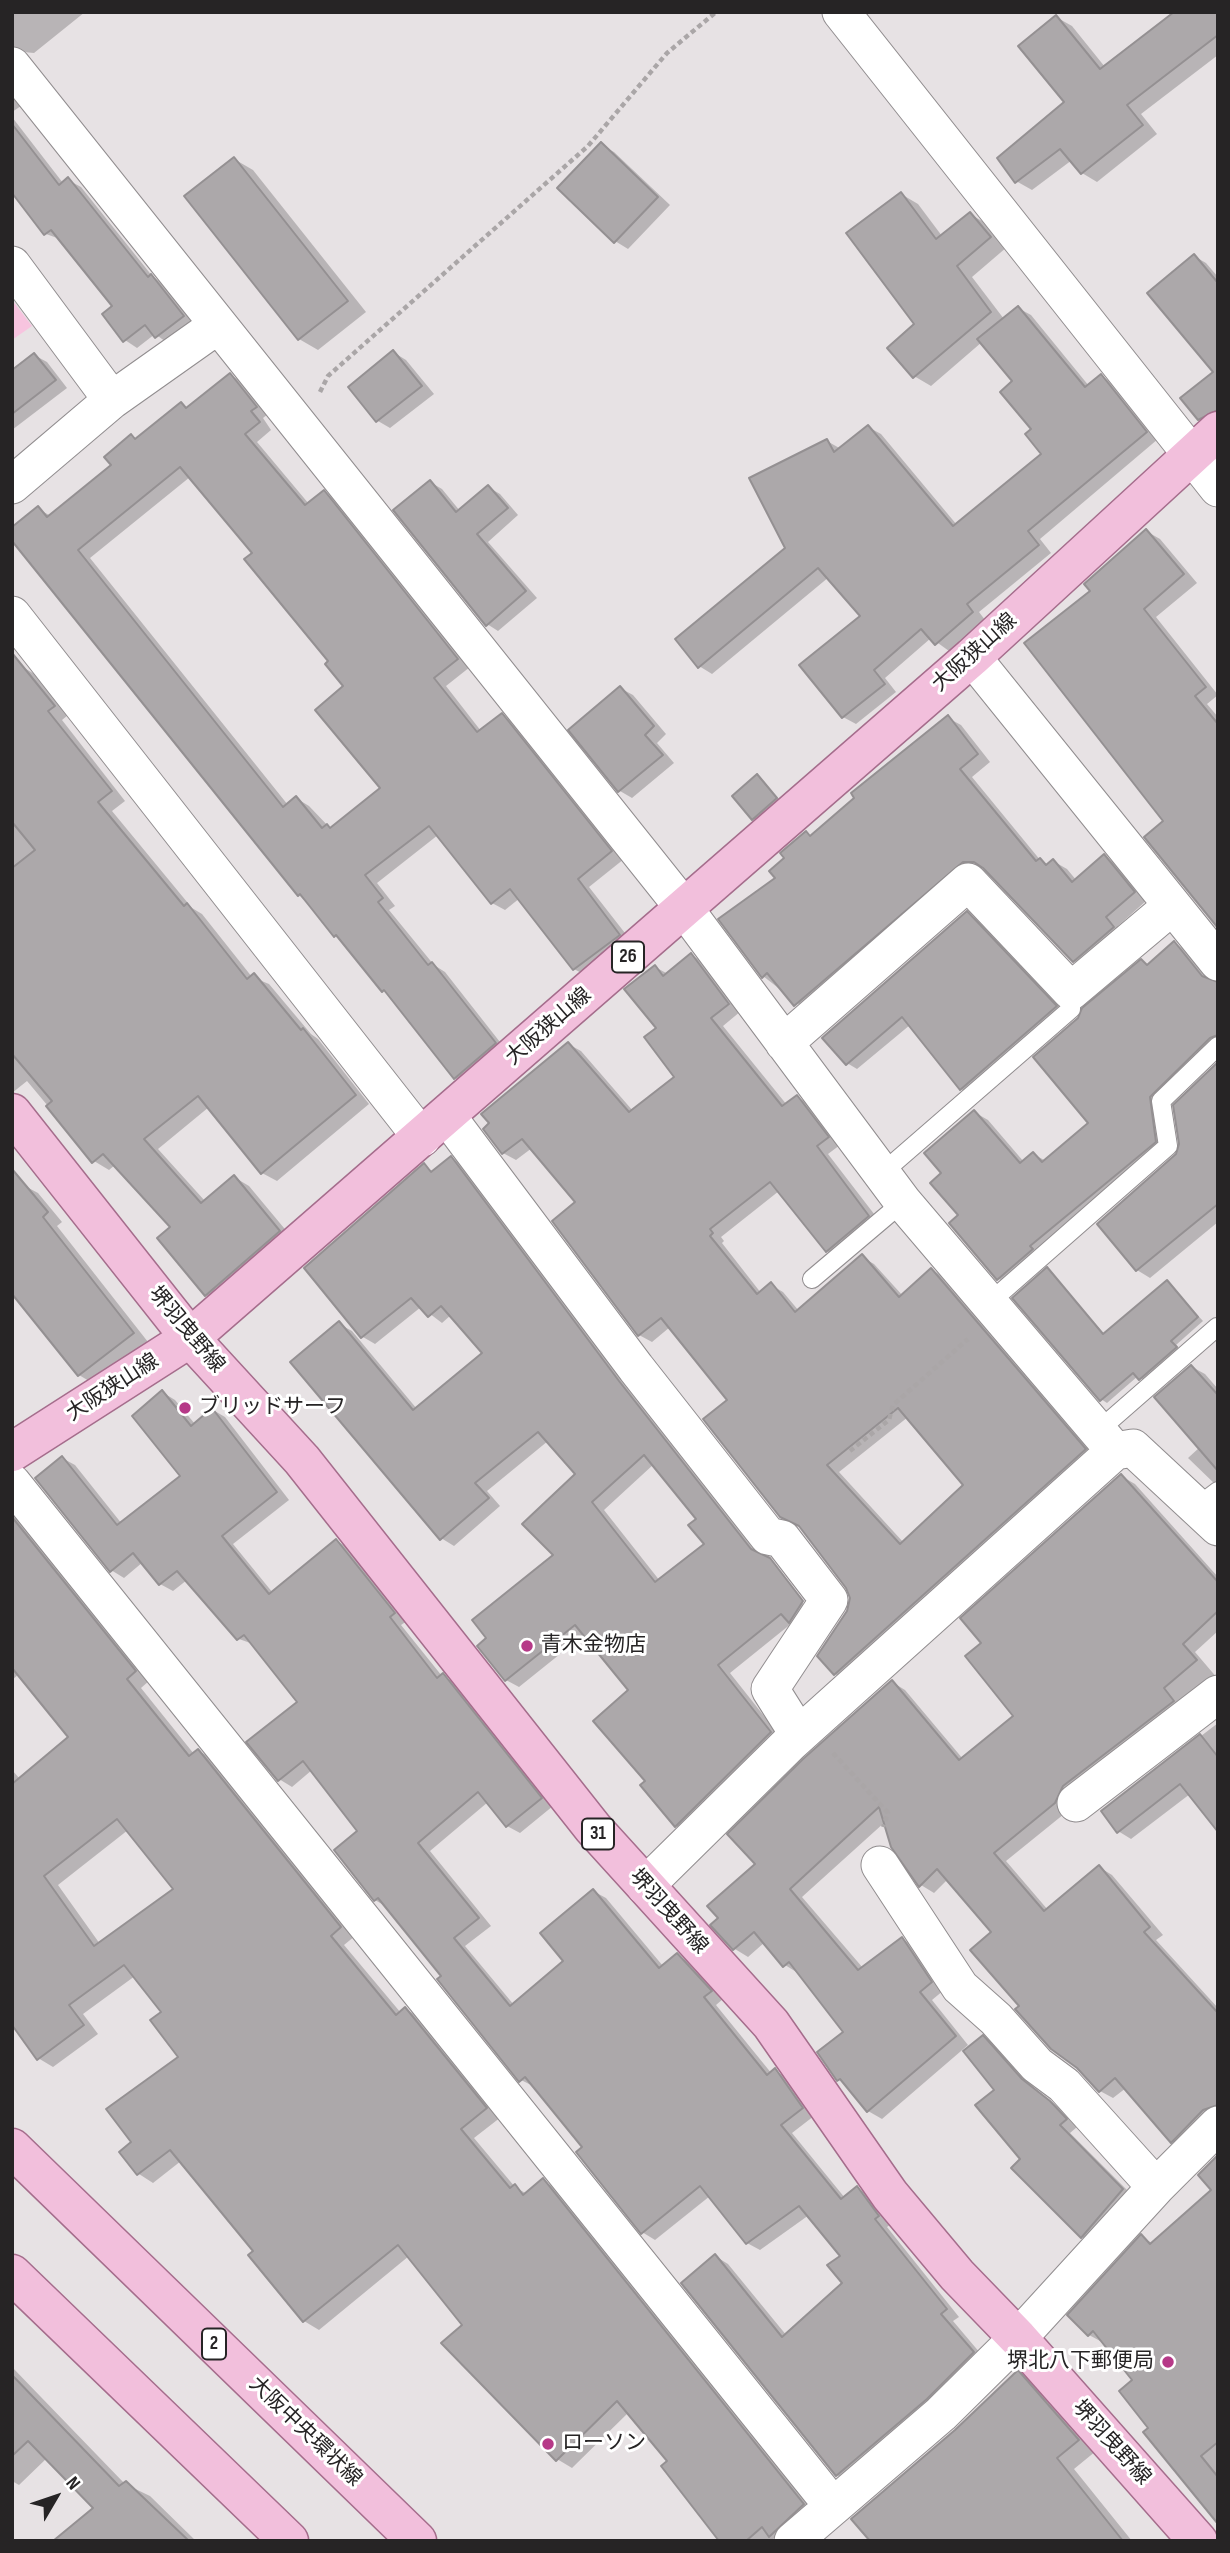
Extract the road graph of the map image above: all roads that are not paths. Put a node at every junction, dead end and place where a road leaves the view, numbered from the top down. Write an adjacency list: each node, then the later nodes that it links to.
1 (841, 12): 7 (street)
2 (12, 66): 4 (street)
3 (12, 265): 5 (street)
4 (218, 325): 5 (street); 13 (street)
5 (112, 400): 8 (street)
6 (1218, 430): 7 (main road, 大阪狭山線 / 26)
7 (1190, 455): 9 (street); 11 (main road, 大阪狭山線 / 26)
8 (12, 485)
9 (1218, 488)
10 (12, 615): 19 (street)
11 (972, 657): 12 (street); 13 (main road, 大阪狭山線 / 26)
12 (1172, 906): 14 (street); 15 (street)
13 (684, 908): 16 (street); 19 (main road, 大阪狭山線 / 26)
14 (1218, 962)
15 (1071, 991): 16 (street); 20 (lane)
16 (784, 1044): 20 (street)
17 (1218, 1046): 22 (lane)
18 (12, 1113): 24 (main road, 堺羽曳野線 / 31)
19 (435, 1127): 24 (main road, 大阪狭山線 / 26); 30 (street)
20 (892, 1188): 21 (lane); 22 (street)
21 (812, 1279)
22 (994, 1308): 25 (street)
23 (1217, 1327): 25 (lane)
24 (190, 1338): 26 (main road, 大阪狭山線 / 26); 33 (main road, 堺羽曳野線 / 31)
25 (1107, 1441): 28 (street); 30 (street)
26 (12, 1452)
27 (12, 1483): 39 (street)
28 (1211, 1508)
29 (1218, 1694): 31 (street)
30 (804, 1731): 33 (street)
31 (1076, 1803)
32 (880, 1865): 36 (street)
33 (645, 1886): 38 (main road, 堺羽曳野線 / 31)
34 (1218, 2125): 36 (street)
35 (12, 2148): 41 (main road, 大阪中央環状線 / 2)
36 (1156, 2187): 38 (street)
37 (12, 2274): 40 (main road)
38 (1018, 2338): 39 (street); 43 (main road, 堺羽曳野線 / 31)
39 (833, 2506): 42 (street)
40 (289, 2541)
41 (417, 2541)
42 (793, 2541)
43 (1198, 2541)

